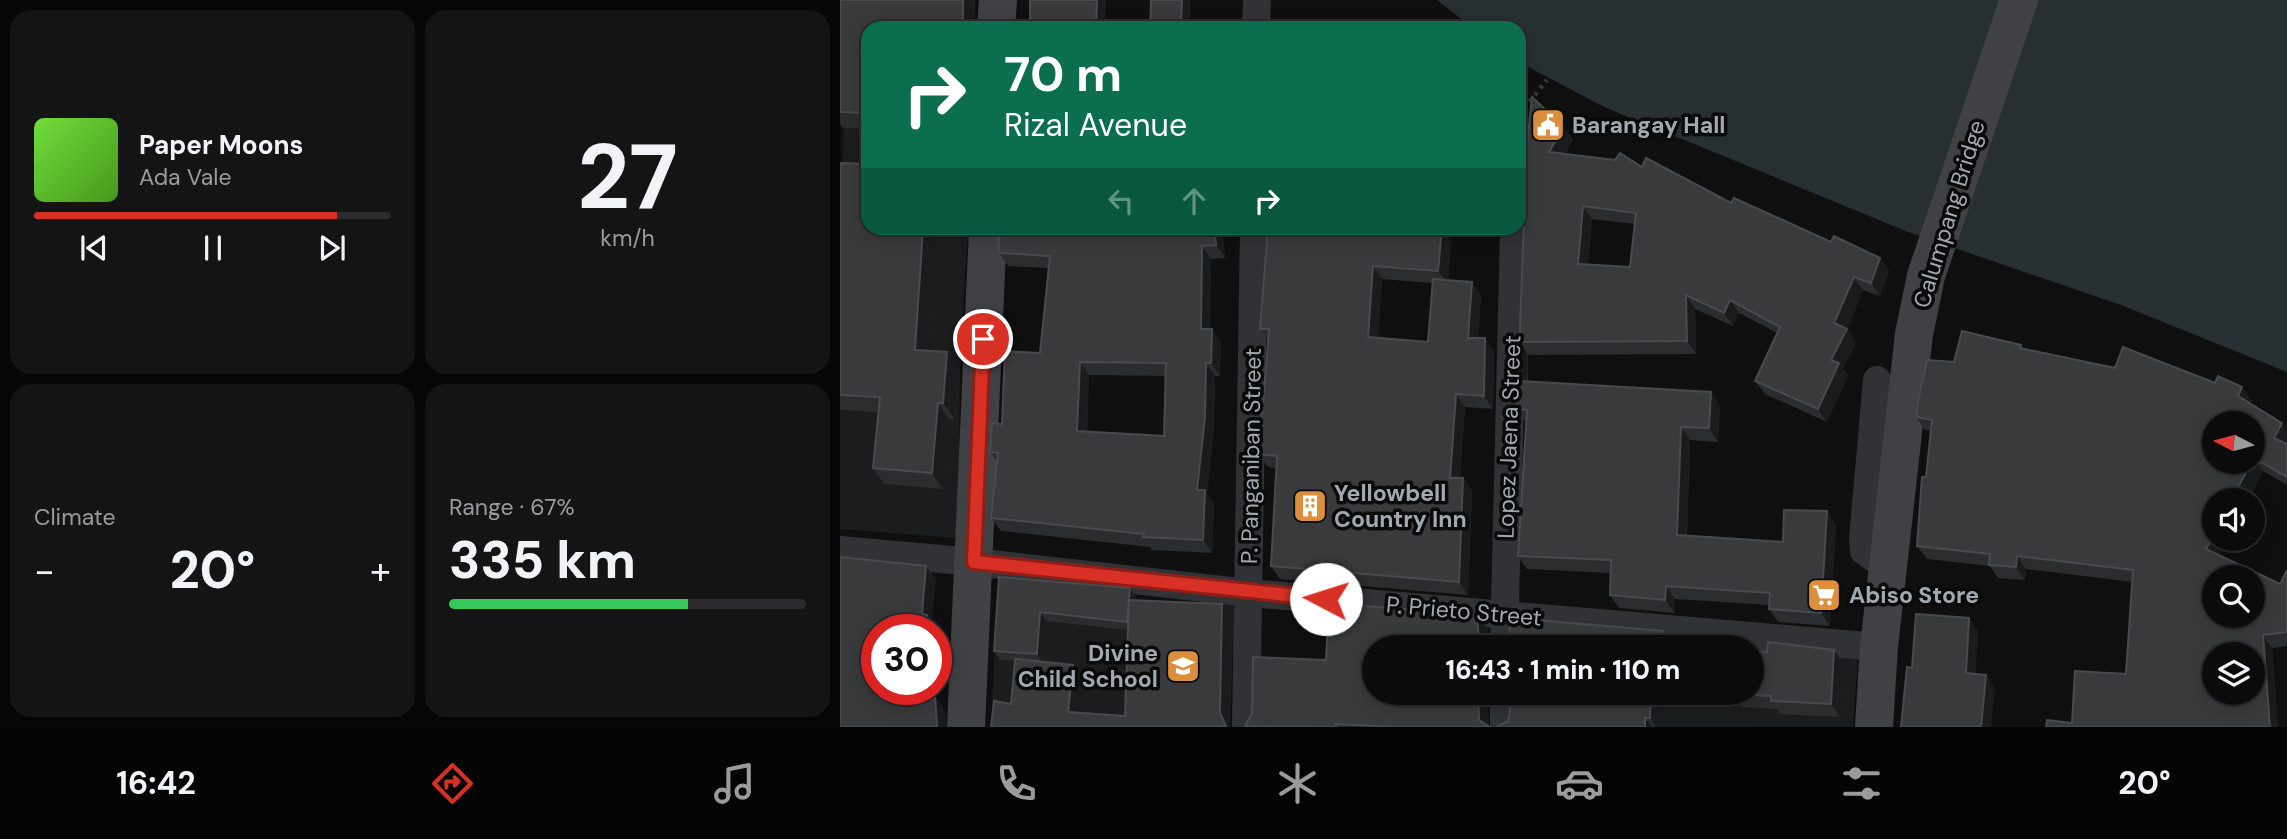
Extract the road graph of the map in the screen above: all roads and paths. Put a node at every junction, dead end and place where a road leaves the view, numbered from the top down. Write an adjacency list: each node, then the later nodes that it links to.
1 (998, 0): 4 (main road)
2 (1257, 0): 5 (street)
3 (2019, 0): 14 (main road, Calumpang Bridge)
4 (996, 21)
5 (1256, 21)
6 (1547, 80): 7 (path)
7 (1526, 106)
8 (988, 235): 13 (main road)
9 (1254, 235): 15 (street, P. Panganiban Street)
10 (1514, 235): 16 (street, Lopez Jaena Street)
11 (1877, 380): 14 (street)
12 (840, 550): 13 (street, P. Prieto Street)
13 (974, 562): 15 (street, P. Prieto Street); 20 (main road)
14 (1888, 568): 18 (main road, Calumpang Bridge)
15 (1249, 593): 16 (street, P. Prieto Street); 21 (street, P. Panganiban Street)
16 (1504, 614): 17 (street, Lopez Jaena Street); 18 (street, P. Prieto Street)
17 (1504, 635)
18 (1879, 647): 23 (main road, Calumpang Bridge)
19 (1504, 705): 22 (street)
20 (966, 727)
21 (1246, 727)
22 (1504, 727)
23 (1874, 727)

